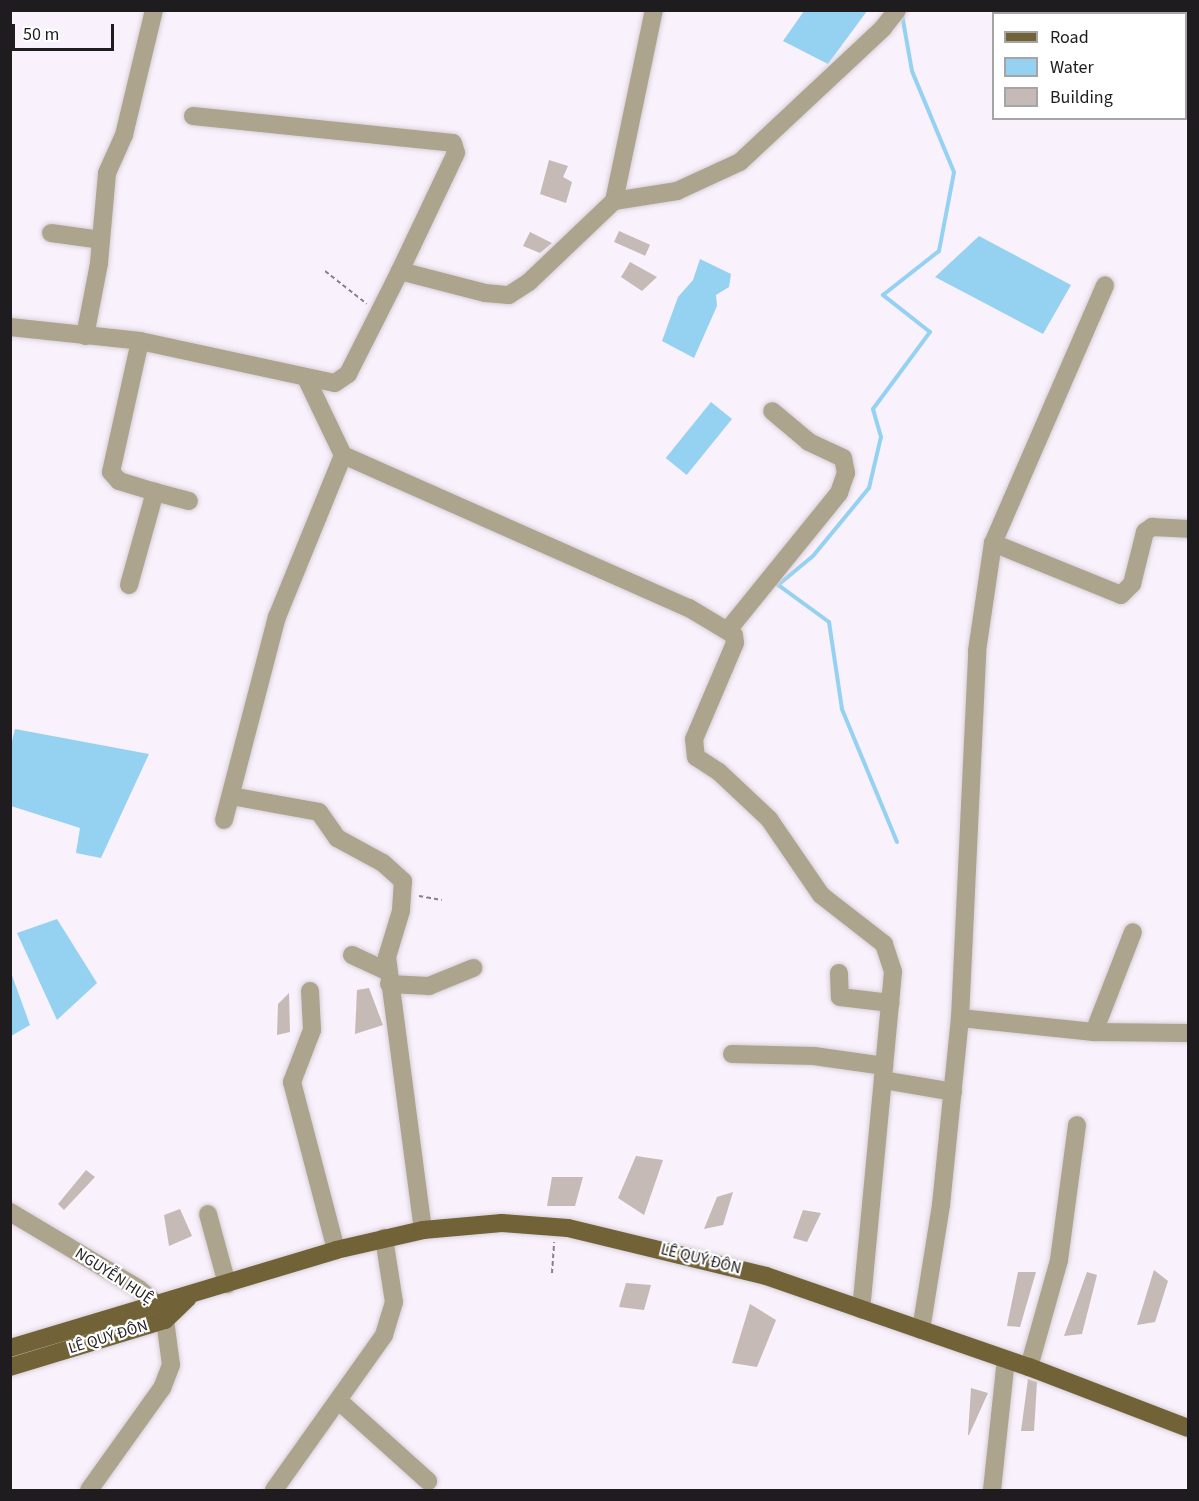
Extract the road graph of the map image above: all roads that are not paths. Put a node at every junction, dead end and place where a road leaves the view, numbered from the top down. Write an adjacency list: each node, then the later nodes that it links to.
1 (154, 10): 7 (street)
2 (654, 10): 5 (street)
3 (897, 10): 5 (street)
4 (193, 116): 8 (street)
5 (614, 201): 8 (street)
6 (51, 233): 7 (street)
7 (101, 240): 11 (street)
8 (400, 271): 13 (street)
9 (1105, 285): 19 (street)
10 (10, 327): 11 (street)
11 (85, 336): 12 (street)
12 (140, 341): 13 (street); 16 (street)
13 (307, 380): 15 (street)
14 (772, 411): 21 (street)
15 (343, 455): 21 (street); 22 (street)
16 (155, 492): 17 (street); 20 (street)
17 (189, 501)
18 (1188, 529): 19 (street)
19 (993, 543): 31 (street)
20 (129, 585)
21 (728, 630): 30 (street)
22 (231, 796): 23 (street); 28 (street)
23 (224, 820)
24 (1133, 932): 32 (street)
25 (352, 955): 28 (street)
26 (473, 968): 28 (street)
27 (839, 973): 30 (street)
28 (388, 978): 40 (street)
29 (310, 991): 42 (street)
30 (891, 1003): 35 (street)
31 (960, 1018): 32 (street); 36 (street)
32 (1094, 1032): 33 (street)
33 (1188, 1034)
34 (732, 1054): 35 (street)
35 (884, 1073): 36 (street); 44 (street)
36 (953, 1092): 46 (street)
37 (1077, 1125): 50 (street)
38 (10, 1212): 45 (street, NGUYỄN HUỆ)
39 (208, 1214): 43 (street)
40 (423, 1230): 41 (main road, LÊ QUÝ ĐÔN); 44 (main road, LÊ QUÝ ĐÔN)
41 (384, 1239): 42 (main road, LÊ QUÝ ĐÔN); 51 (street)
42 (336, 1250): 43 (main road, LÊ QUÝ ĐÔN)
43 (227, 1284): 45 (main road, LÊ QUÝ ĐÔN)
44 (861, 1309): 46 (main road, LÊ QUÝ ĐÔN)
45 (162, 1312): 47 (main road, LÊ QUÝ ĐÔN); 49 (main road, LÊ QUÝ ĐÔN); 54 (street, NGUYỄN HUỆ)
46 (921, 1330): 48 (main road, LÊ QUÝ ĐÔN)
47 (10, 1348)
48 (1006, 1360): 50 (main road, LÊ QUÝ ĐÔN); 56 (street)
49 (10, 1366)
50 (1029, 1367): 52 (main road, LÊ QUÝ ĐÔN)
51 (339, 1401): 53 (street); 55 (street)
52 (1188, 1428)
53 (431, 1487)
54 (89, 1491)
55 (274, 1491)
56 (992, 1491)

